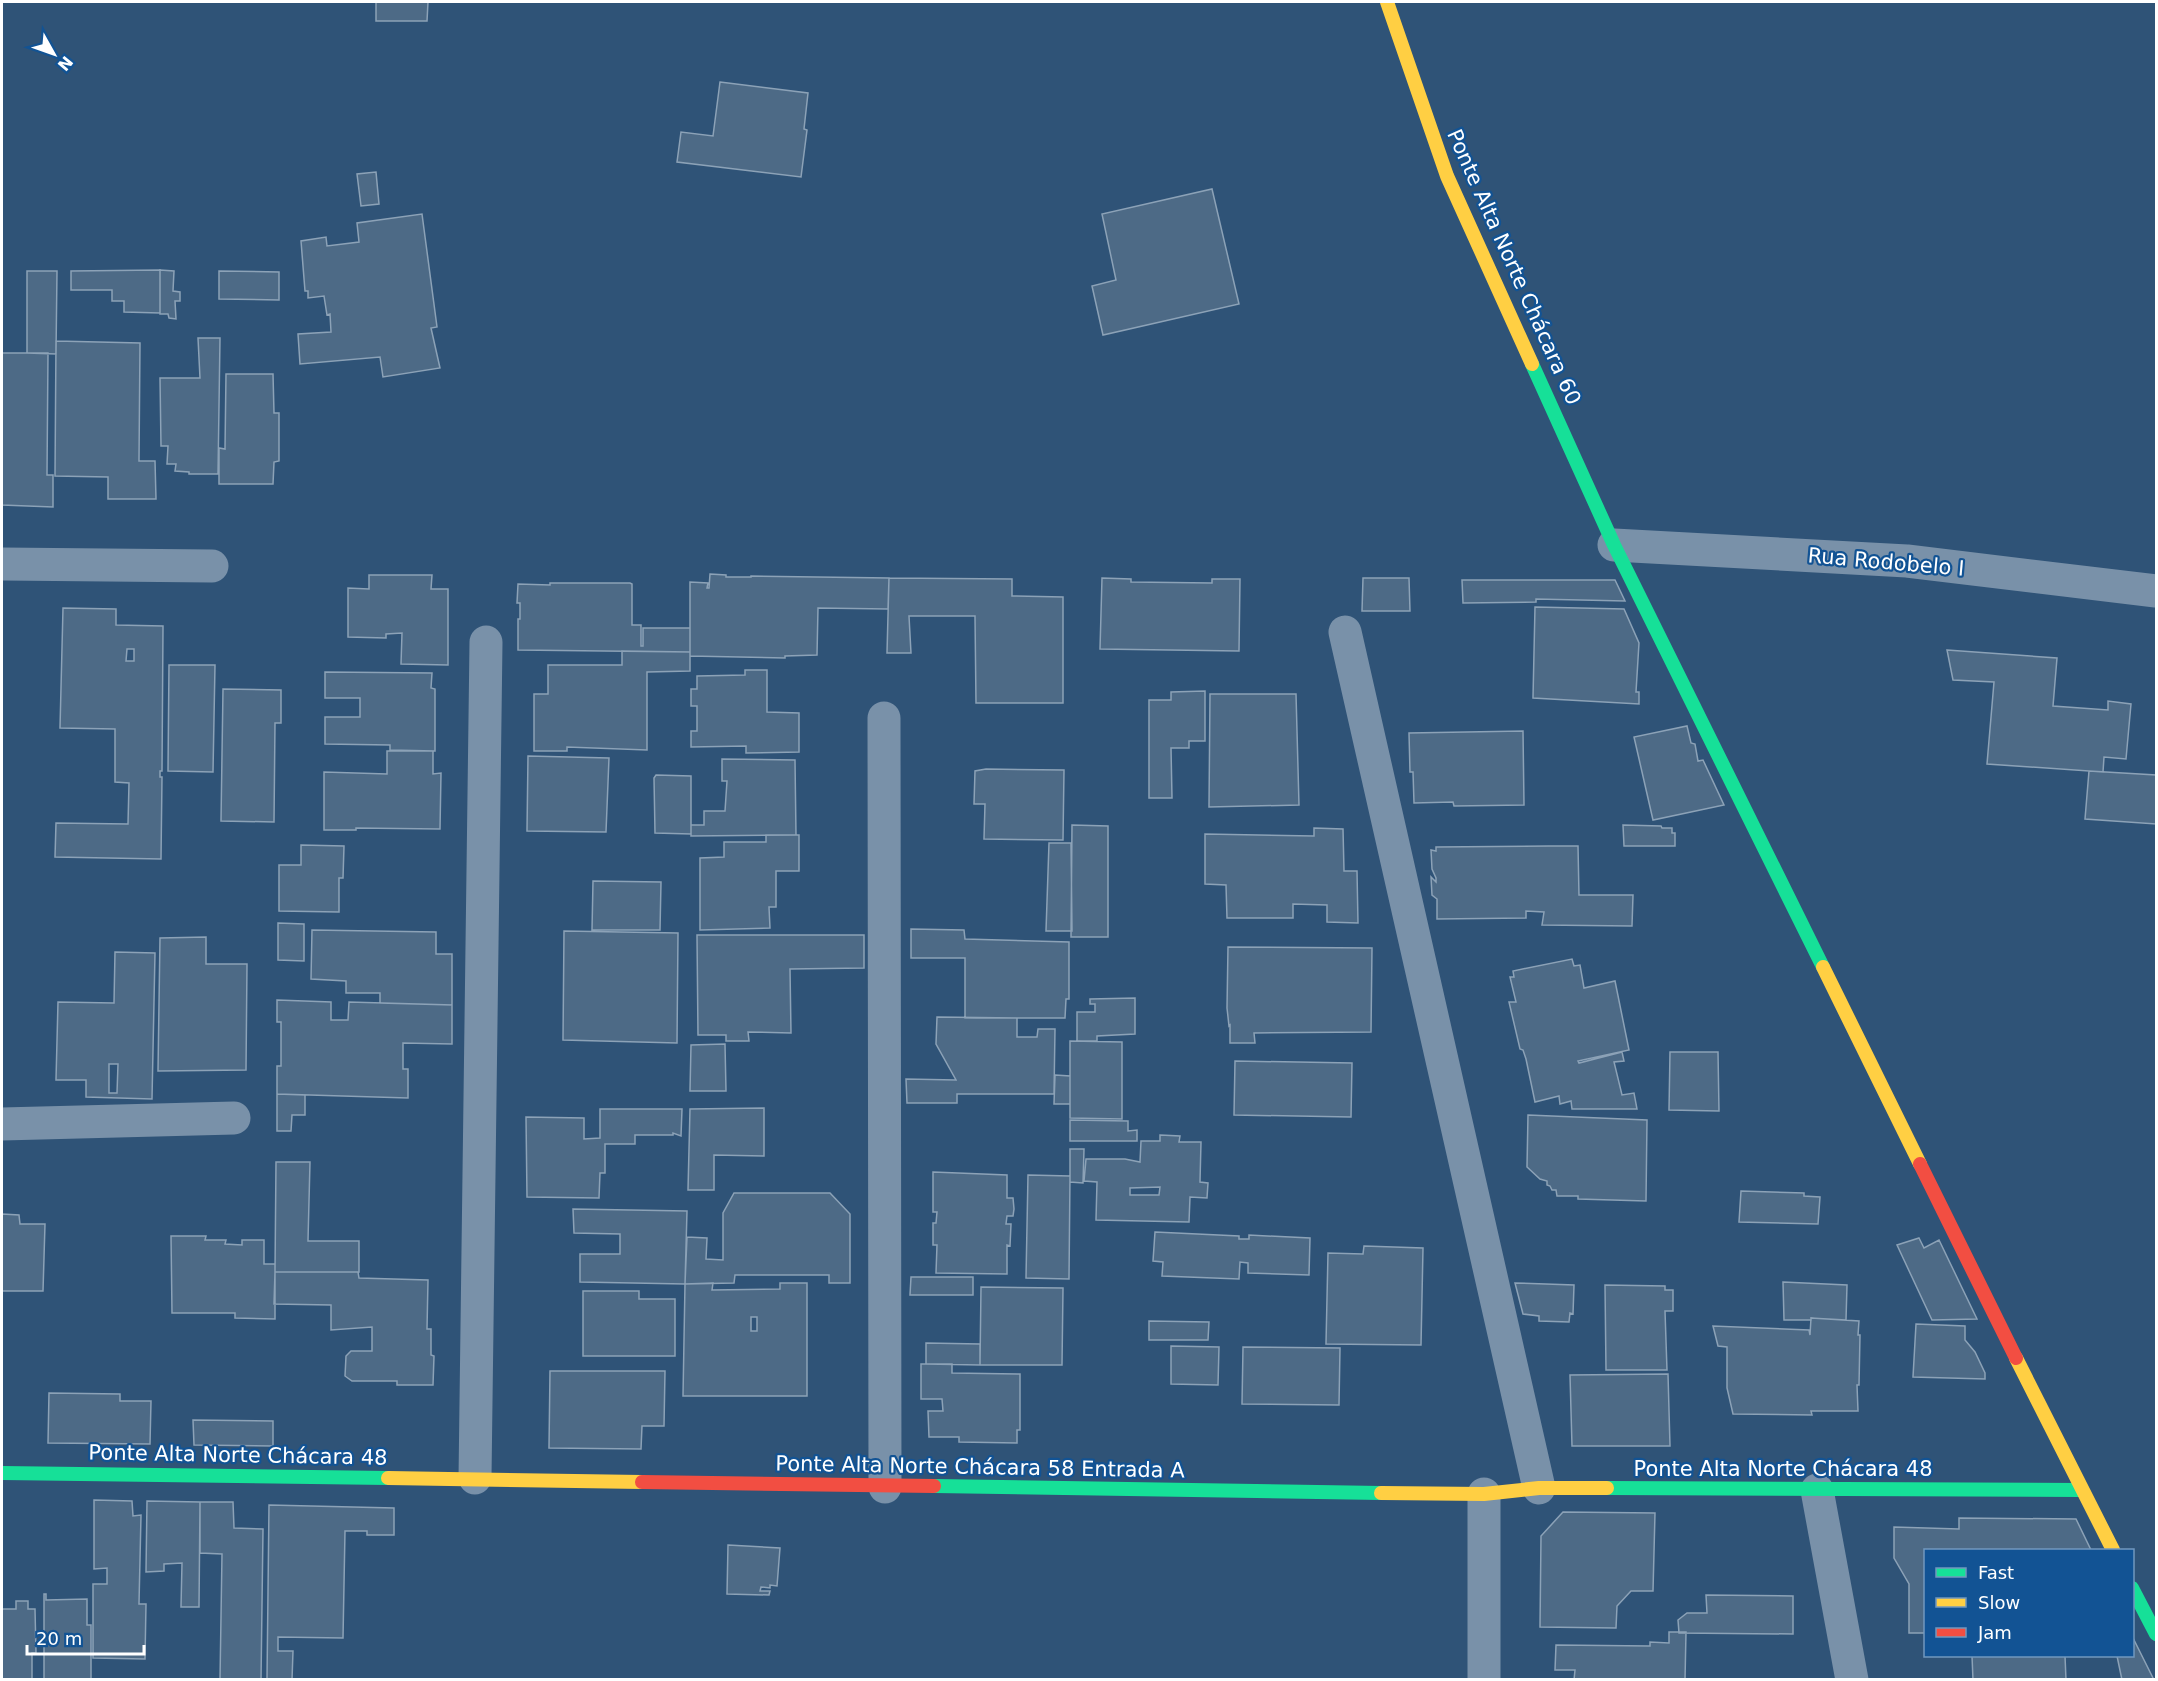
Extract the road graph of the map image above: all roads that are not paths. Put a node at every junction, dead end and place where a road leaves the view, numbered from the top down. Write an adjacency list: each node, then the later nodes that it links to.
1 (1387, 2): 2 (street, Ponte Alta Norte Chácara 60)
2 (1614, 545): 5 (street, Rua Rodobelo I); 16 (street, Ponte Alta Norte Chácara 60)
3 (2, 564): 4 (street)
4 (212, 566)
5 (2157, 591)
6 (1345, 632): 14 (street)
7 (486, 642): 12 (street)
8 (884, 718): 13 (street)
9 (234, 1118): 10 (street)
10 (2, 1124)
11 (2, 1473): 12 (street, Ponte Alta Norte Chácara 48)
12 (475, 1478): 13 (street, Ponte Alta Norte Chácara 58 Entrada A)
13 (885, 1487): 17 (street, Ponte Alta Norte Chácara 58 Entrada A)
14 (1539, 1488): 15 (street, Ponte Alta Norte Chácara 48); 17 (street, Ponte Alta Norte Chácara 48)
15 (1817, 1490): 16 (street, Ponte Alta Norte Chácara 48); 22 (street)
16 (2081, 1490): 18 (street, Ponte Alta Norte Chácara 60)
17 (1484, 1494): 21 (street)
18 (2112, 1549)
19 (2134, 1590): 20 (street)
20 (2157, 1634)
21 (1484, 1680)
22 (1852, 1680)

